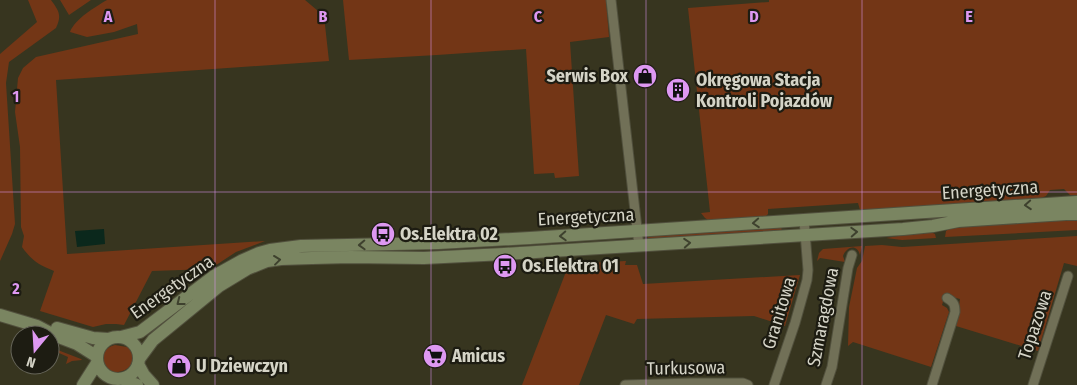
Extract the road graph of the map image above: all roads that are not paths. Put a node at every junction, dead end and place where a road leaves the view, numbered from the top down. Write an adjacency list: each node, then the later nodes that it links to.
1 (611, 0): 5 (street)
2 (1077, 202): 4 (street, Energetyczna, one-way to 4)
3 (1077, 214): 6 (street, Energetyczna, one-way to 3)
4 (804, 220): 5 (street, Energetyczna, one-way to 5); 6 (street, Granitowa)
5 (638, 232): 7 (street); 14 (street, Energetyczna, one-way to 14)
6 (805, 235): 7 (street, Energetyczna, one-way to 6); 26 (street, Granitowa)
7 (639, 246): 18 (street, Energetyczna, one-way to 7)
8 (852, 255): 27 (street, Szmaragdowa)
9 (1068, 276): 29 (street, Topazowa)
10 (947, 298): 28 (street)
11 (0, 314): 12 (street)
12 (34, 325)
13 (60, 329): 16 (street)
14 (121, 337): 16 (street); 18 (street)
15 (60, 338): 17 (street)
16 (108, 339): 17 (street)
17 (97, 359): 19 (street); 20 (street)
18 (139, 361): 19 (street); 23 (street)
19 (119, 379): 21 (street); 22 (street)
20 (83, 385)
21 (102, 385)
22 (137, 385)
23 (153, 385)
24 (625, 385): 25 (street, Turkusowa)
25 (748, 385)
26 (774, 385)
27 (826, 385)
28 (932, 385)
29 (1033, 385)

